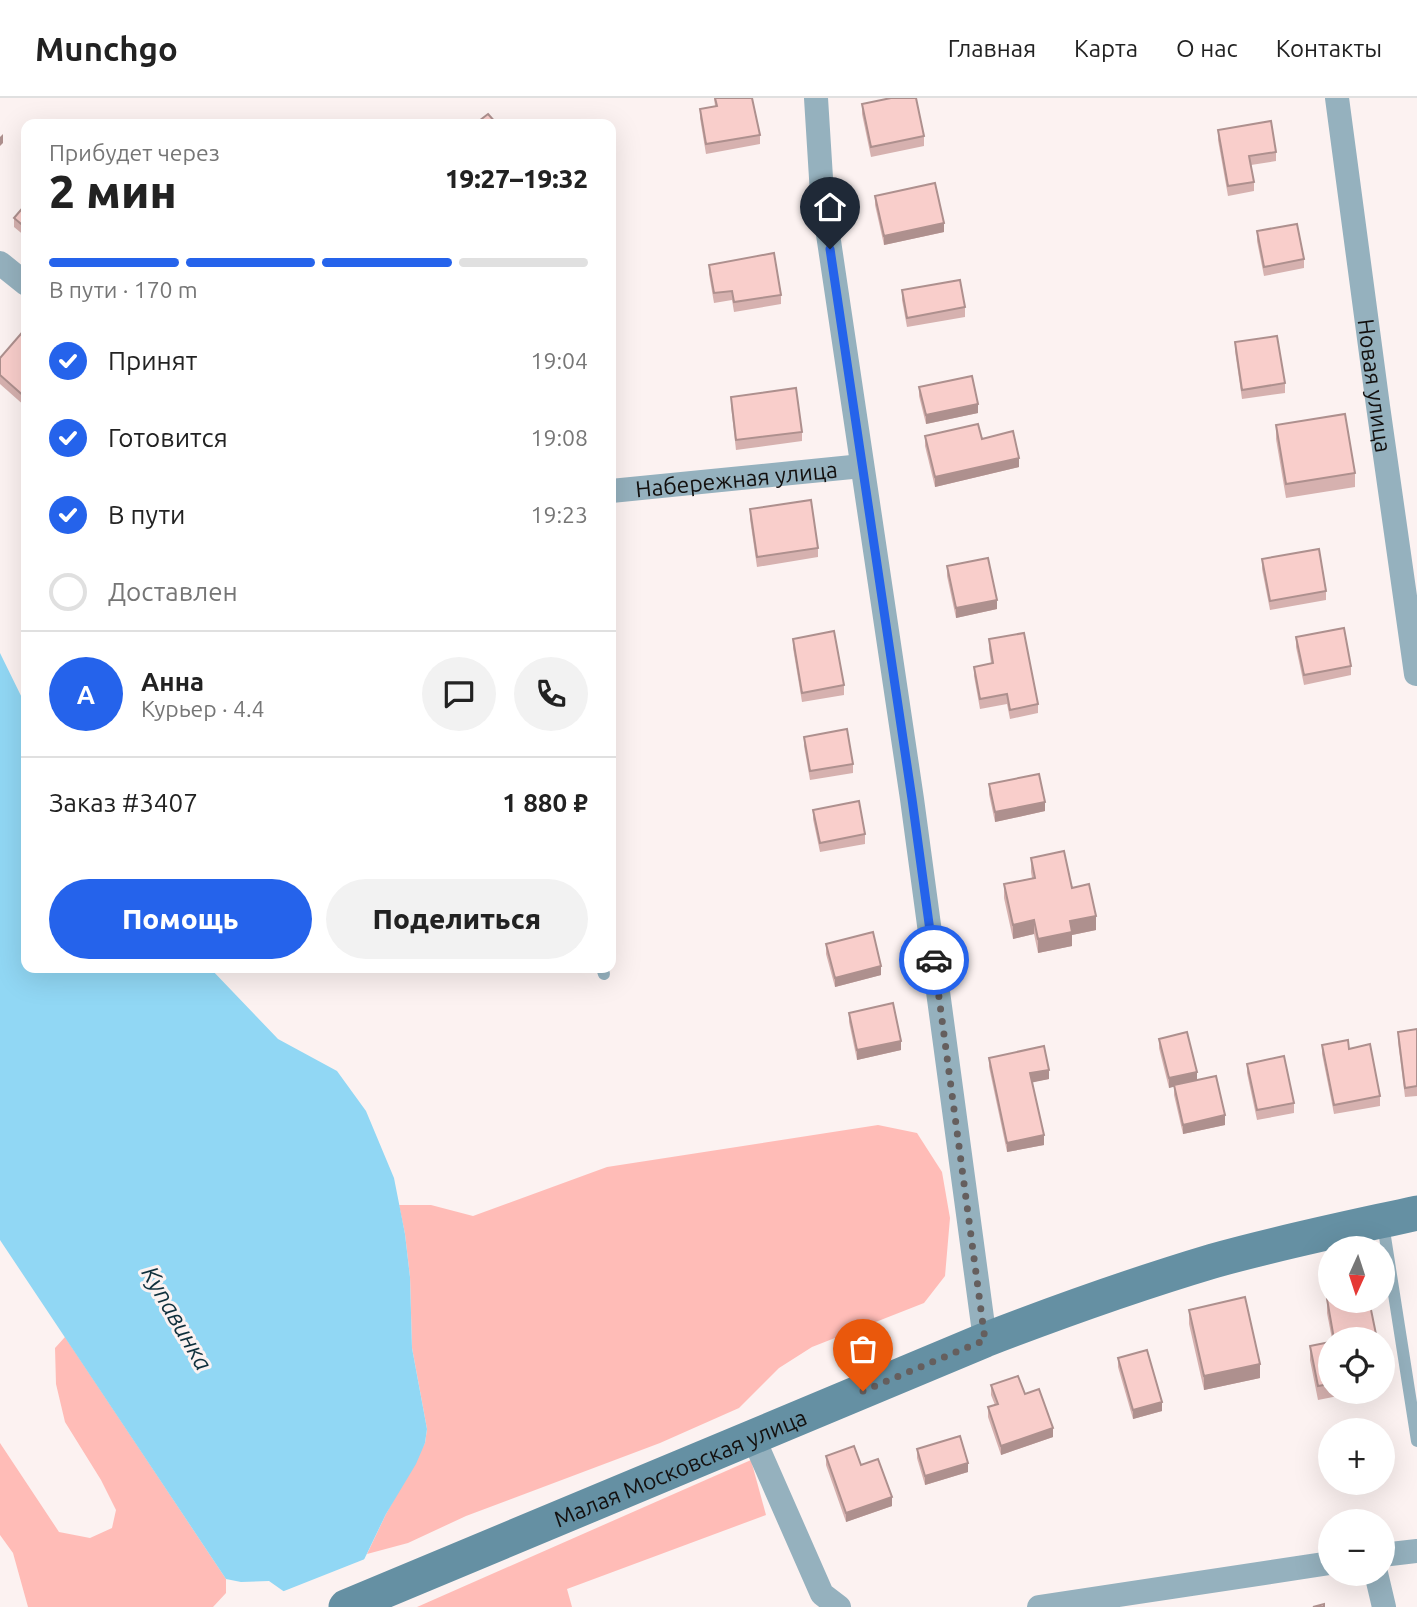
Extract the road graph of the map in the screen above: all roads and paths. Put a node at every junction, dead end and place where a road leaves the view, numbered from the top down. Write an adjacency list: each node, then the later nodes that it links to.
1 (816, 98): 5 (street)
2 (1337, 98): 7 (street, Новая улица)
3 (0, 263): 4 (street)
4 (21, 280)
5 (862, 467): 6 (street, Набережная улица); 10 (street)
6 (616, 491)
7 (1416, 674)
8 (1417, 1213): 9 (main road, Малая Московская улица)
9 (1382, 1221): 10 (main road, Малая Московская улица); 12 (lane)
10 (985, 1340): 11 (main road, Малая Московская улица)
11 (753, 1437): 17 (street); 18 (main road, Малая Московская улица)
12 (1417, 1441)
13 (1417, 1550): 14 (street)
14 (1395, 1553)
15 (1318, 1565): 19 (street)
16 (1379, 1586): 20 (street)
17 (825, 1603)
18 (346, 1607)
19 (1039, 1607)
20 (1384, 1607)

